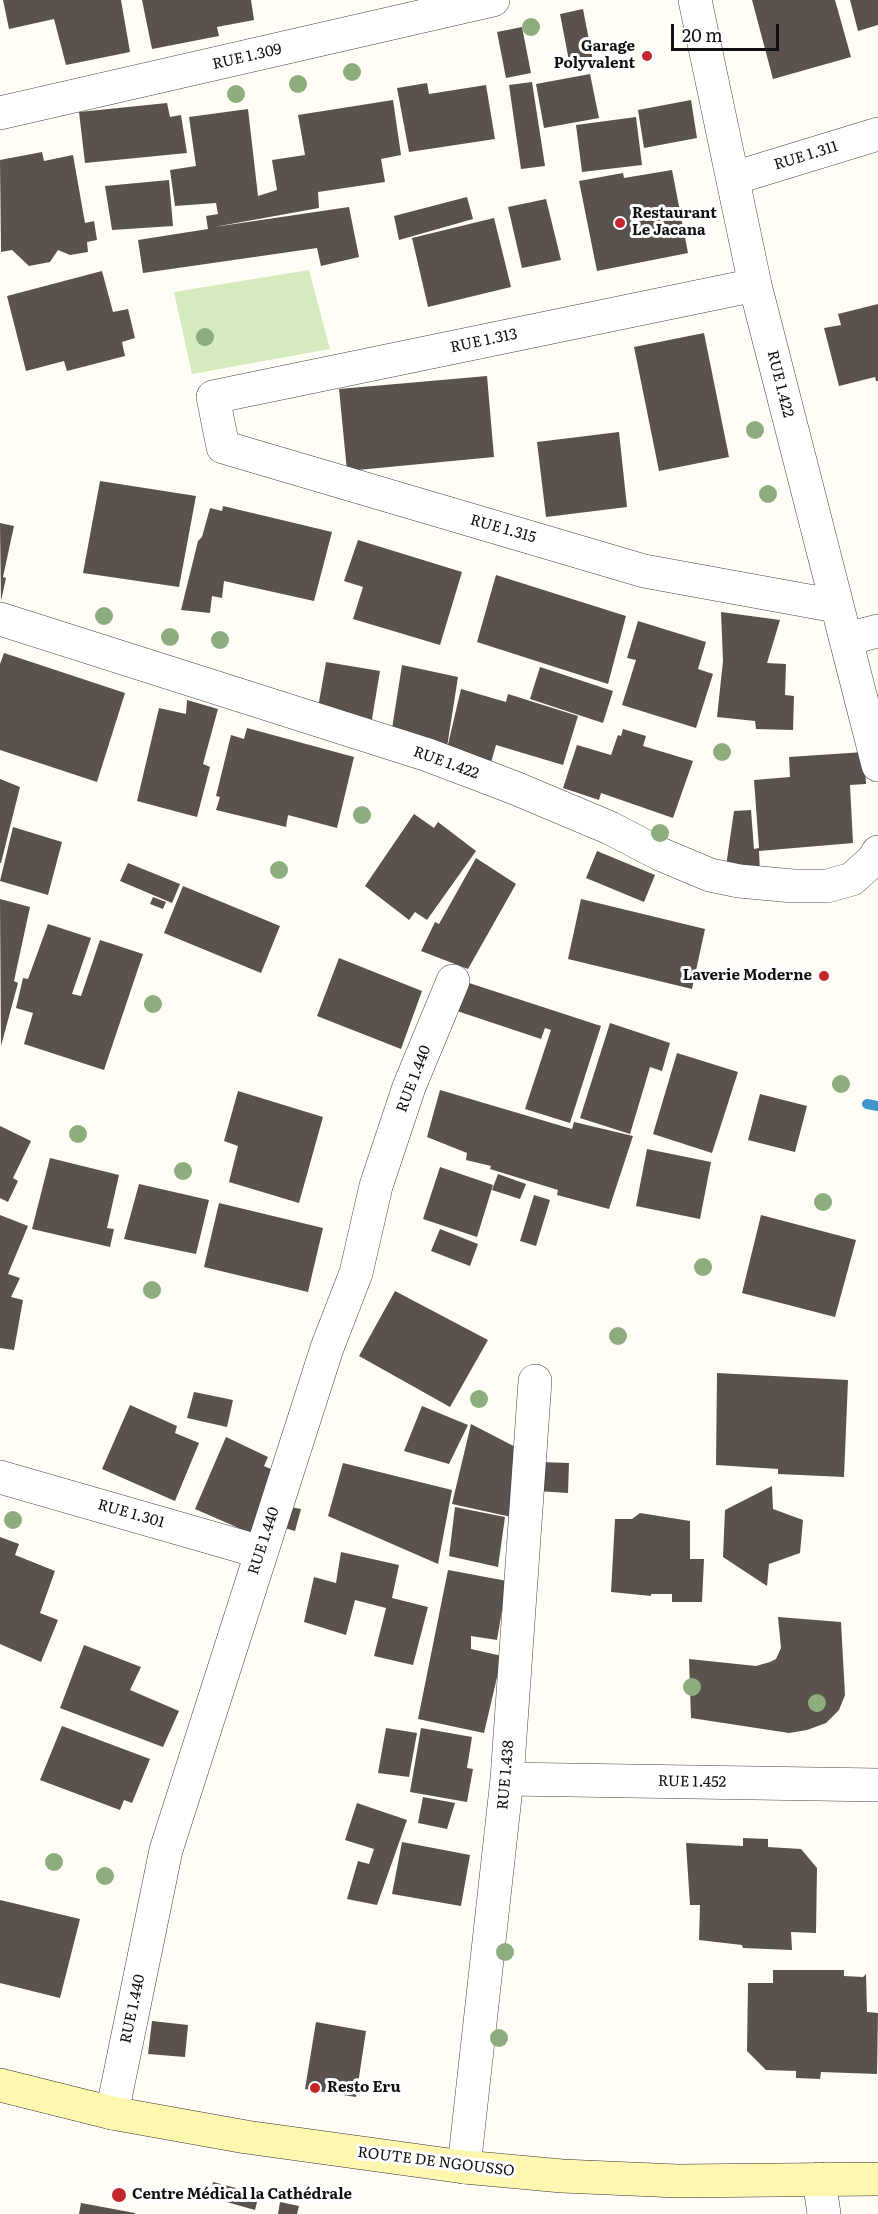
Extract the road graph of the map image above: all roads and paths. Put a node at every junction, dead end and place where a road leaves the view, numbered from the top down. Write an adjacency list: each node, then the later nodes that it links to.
1 (493, 0): 3 (street, RUE 1.309)
2 (695, 0): 5 (street, RUE 1.422)
3 (0, 113)
4 (878, 134): 5 (street, RUE 1.311)
5 (734, 178): 6 (street, RUE 1.422)
6 (755, 285): 7 (street, RUE 1.313); 8 (street, RUE 1.422)
7 (213, 397): 8 (street, RUE 1.315)
8 (836, 606): 11 (street, RUE 1.422)
9 (0, 619): 13 (street, RUE 1.422)
10 (878, 630): 11 (street)
11 (846, 639): 12 (street, RUE 1.422)
12 (878, 765)
13 (878, 852)
14 (453, 981): 17 (street, RUE 1.440)
15 (536, 1381): 18 (street, RUE 1.438)
16 (0, 1477): 17 (street, RUE 1.301)
17 (261, 1552): 21 (street, RUE 1.440)
18 (507, 1779): 19 (street, RUE 1.452); 22 (street, RUE 1.438)
19 (878, 1785)
20 (0, 2085): 21 (main road, ROUTE DE NGOUSSO)
21 (112, 2113): 22 (main road, ROUTE DE NGOUSSO)
22 (464, 2167): 23 (main road, ROUTE DE NGOUSSO)
23 (819, 2179): 24 (main road, ROUTE DE NGOUSSO); 25 (street)
24 (878, 2179)
25 (824, 2214)

